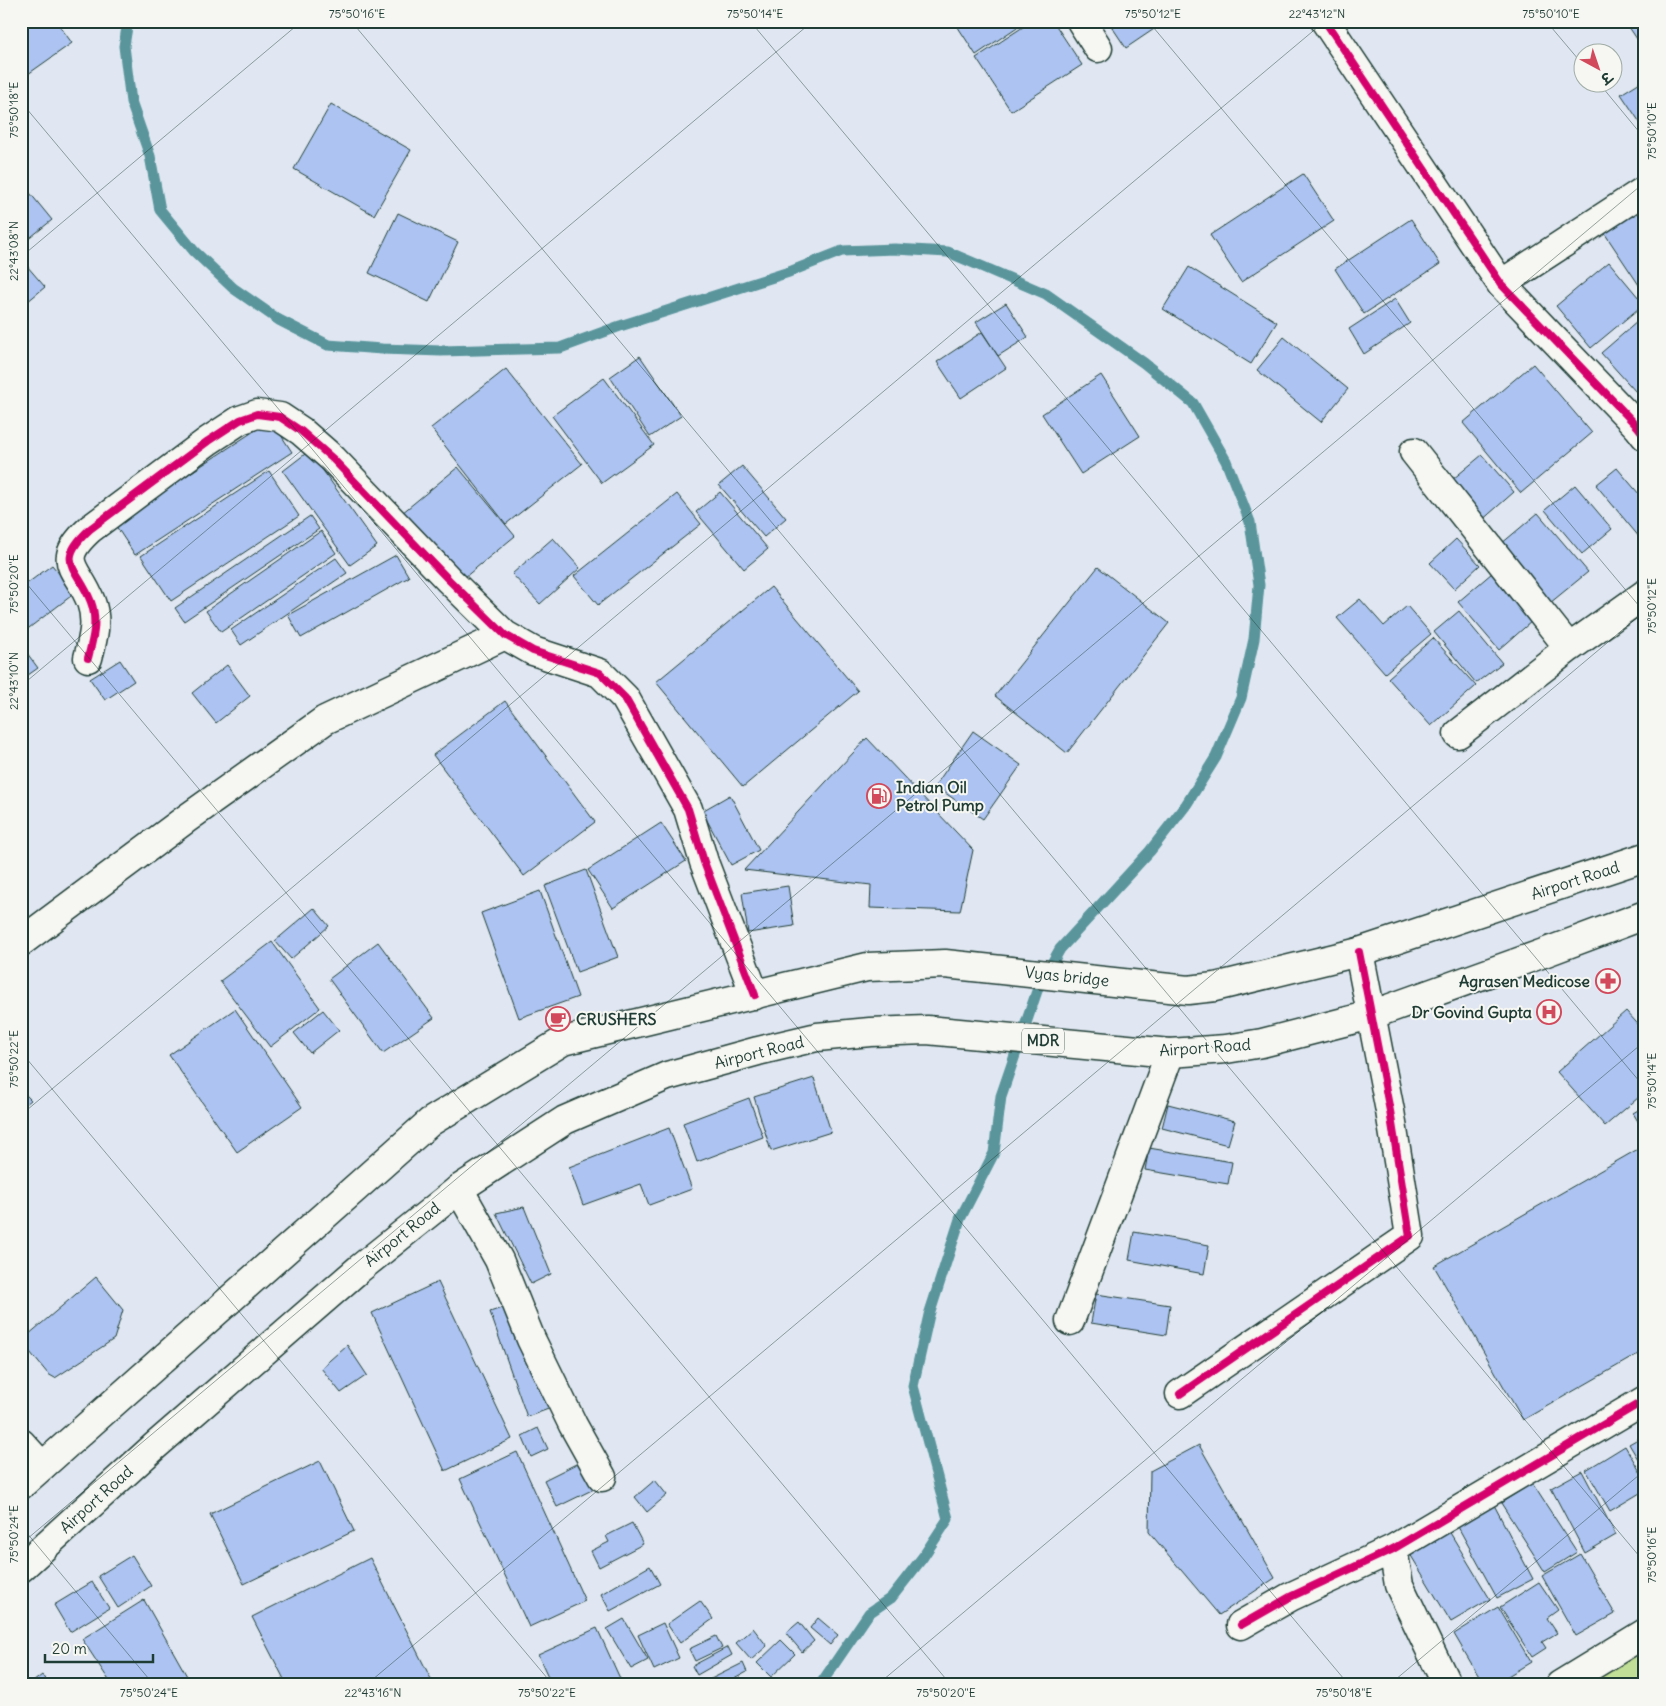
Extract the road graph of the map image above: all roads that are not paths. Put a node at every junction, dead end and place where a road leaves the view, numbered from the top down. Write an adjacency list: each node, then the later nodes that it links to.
1 (1081, 21): 3 (street)
2 (1325, 21): 5 (street)
3 (1098, 48)
4 (1645, 190): 5 (street)
5 (1502, 284): 6 (street)
6 (1645, 436)
7 (1414, 452): 10 (street)
8 (1645, 594): 10 (street)
9 (505, 635): 11 (street); 15 (street); 18 (street)
10 (1569, 648): 12 (street)
11 (88, 658)
12 (1458, 734)
13 (1645, 857): 16 (street, Airport Road)
14 (1645, 914): 19 (street, Airport Road)
15 (21, 942)
16 (1359, 952): 17 (street, Airport Road); 19 (street)
17 (1188, 990): 18 (street, Vyas bridge)
18 (755, 995): 26 (street, Vyas bridge)
19 (1371, 1015): 20 (street, Airport Road); 23 (street)
20 (1165, 1052): 21 (street, Airport Road / MDR); 22 (street)
21 (459, 1189): 27 (street); 30 (street, Airport Road)
22 (1070, 1320)
23 (1180, 1394)
24 (1645, 1400): 29 (street)
25 (21, 1443): 26 (street)
26 (42, 1466): 28 (street, Vyas bridge)
27 (602, 1477)
28 (21, 1485)
29 (1392, 1549): 31 (street); 33 (street)
30 (21, 1568)
31 (1241, 1625)
32 (1645, 1633): 34 (street)
33 (1448, 1685)
34 (1560, 1685)

